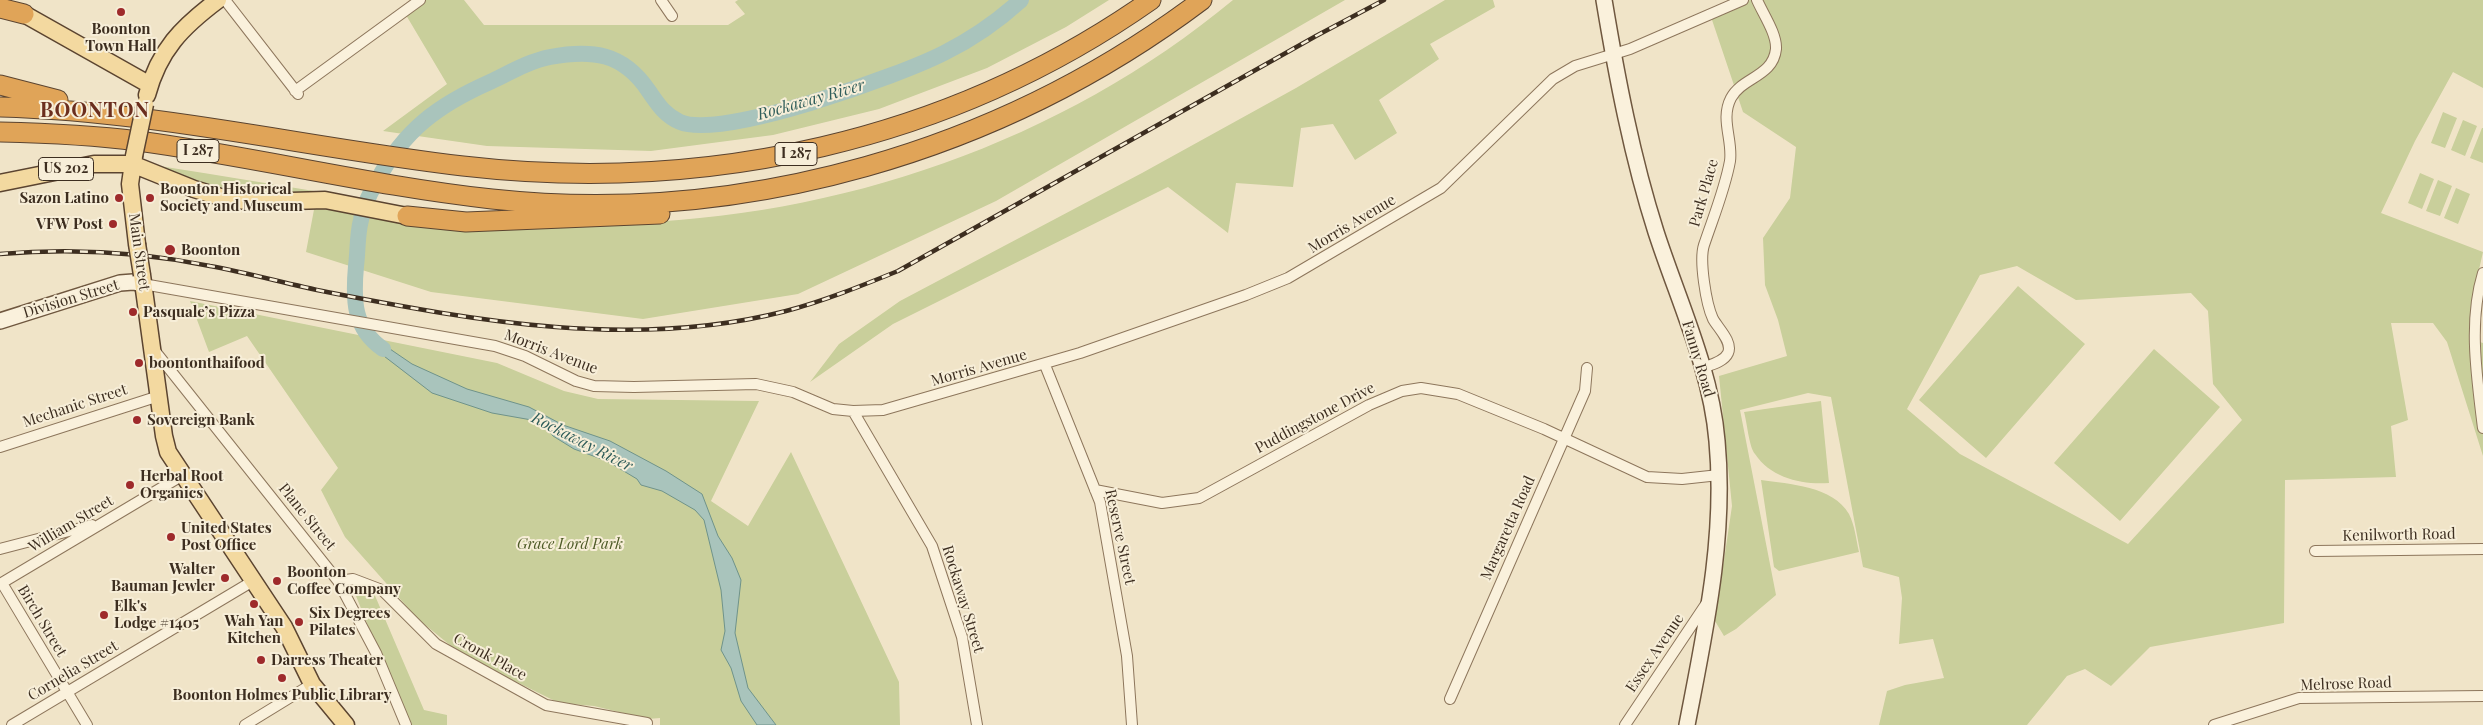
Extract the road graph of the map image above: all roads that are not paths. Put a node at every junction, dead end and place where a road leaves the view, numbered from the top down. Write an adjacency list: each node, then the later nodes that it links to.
1 (9, 0): 12 (street)
2 (218, 0): 16 (main road, Main Street)
3 (225, 0): 4 (street)
4 (420, 0)
5 (661, 0): 13 (street)
6 (1151, 0): 18 (highway, I 287)
7 (1202, 0): 20 (highway, I 287)
8 (1604, 0): 14 (main road, Fanny Road)
9 (1743, 0): 14 (street, Morris Avenue)
10 (1757, 0): 30 (street, Park Place)
11 (0, 8): 12 (highway)
12 (24, 14): 16 (main road)
13 (672, 16)
14 (1613, 54): 28 (street, Morris Avenue); 30 (main road, Fanny Road)
15 (0, 85): 18 (highway)
16 (150, 85): 21 (main road, Main Street, bridge)
17 (0, 107): 18 (highway, I 287)
18 (175, 124)
19 (0, 132): 20 (highway, I 287)
20 (969, 132): 23 (highway)
21 (133, 160): 22 (main road, US 202); 23 (main road); 25 (main road, Main Street, bridge)
22 (0, 182)
23 (402, 215)
24 (2483, 273): 33 (street)
25 (142, 280): 26 (main road, Division Street); 27 (main road, Main Street); 32 (street, Morris Avenue)
26 (0, 321)
27 (152, 348): 31 (main road, Main Street); 44 (street, Plane Street)
28 (1045, 364): 32 (street, Morris Avenue); 38 (street, Reserve Street)
29 (1587, 368): 34 (street, Margaretta Road)
30 (1702, 368): 37 (main road, Fanny Road)
31 (159, 396): 35 (street, Mechanic Street); 36 (main road, Main Street)
32 (854, 411): 57 (street, Rockaway Street)
33 (2483, 428)
34 (1564, 438): 37 (street, Puddingstone Drive); 38 (street, Puddingstone Drive); 50 (street, Margaretta Road)
35 (0, 447)
36 (183, 475): 39 (street, William Street); 43 (main road, Main Street)
37 (1719, 475): 46 (main road, Fanny Road)
38 (1095, 490): 58 (street, Reserve Street)
39 (103, 522): 40 (street); 45 (street, William Street)
40 (0, 549)
41 (2483, 549): 42 (street, Kenilworth Road)
42 (2314, 551)
43 (253, 581): 47 (main road, Main Street); 48 (street, Cornelia Street)
44 (338, 581): 51 (street, Cronk Place); 56 (street, Plane Street)
45 (1, 584): 48 (street, Birch Street)
46 (1711, 597): 59 (street, Essex Avenue); 60 (main road, Fanny Road)
47 (312, 684): 54 (street); 55 (main road, Main Street)
48 (67, 692): 52 (street, Cornelia Street); 53 (street, Birch Street)
49 (2483, 696): 61 (street, Melrose Road)
50 (1450, 699)
51 (647, 723)
52 (12, 725)
53 (87, 725)
54 (245, 725)
55 (346, 725)
56 (406, 725)
57 (977, 725)
58 (1132, 725)
59 (1625, 725)
60 (1687, 725)
61 (2214, 725)

